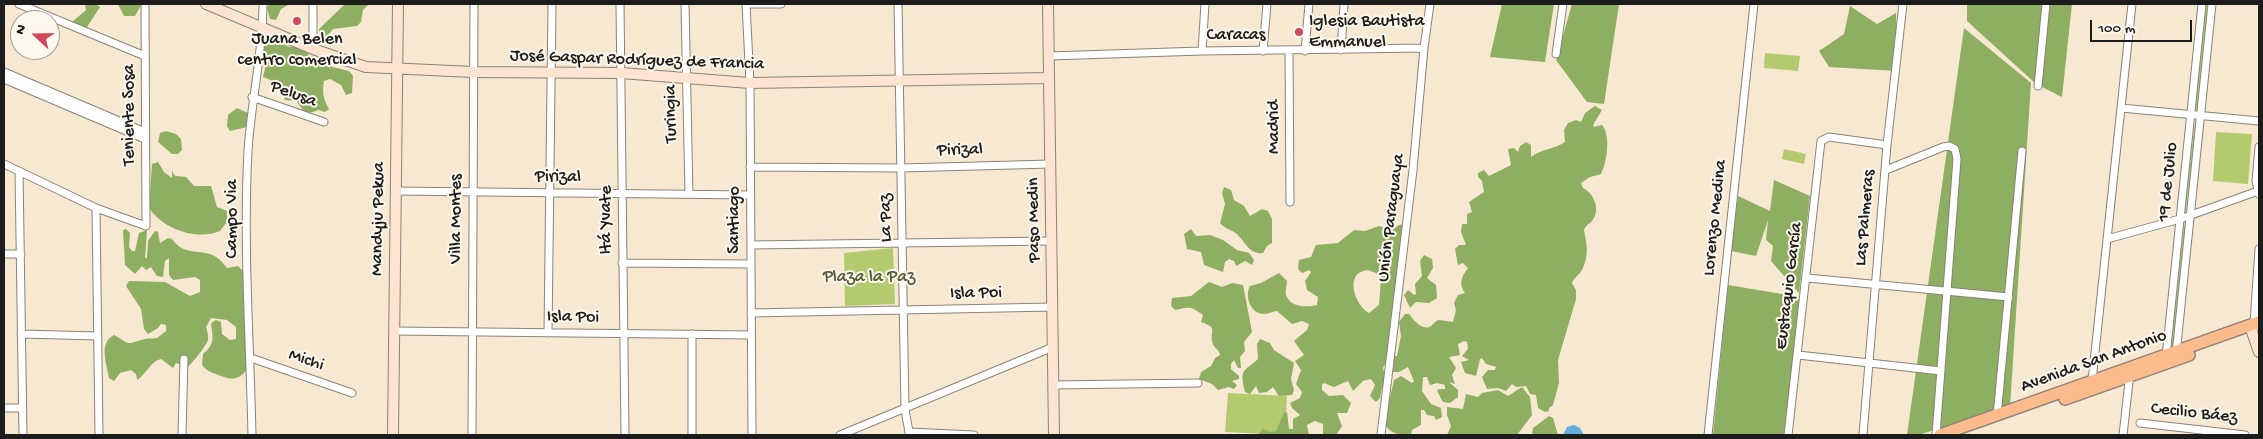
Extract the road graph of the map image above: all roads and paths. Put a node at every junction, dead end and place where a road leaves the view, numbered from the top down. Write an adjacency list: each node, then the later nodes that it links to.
1 (19, 4): 36 (street)
2 (145, 4): 36 (street, Teniente Sosa)
3 (206, 4): 27 (street, José Gaspar Rodríguez de Francia)
4 (263, 4): 27 (street, Campo Via)
5 (313, 4): 29 (street)
6 (398, 4): 38 (street, Mandyju Pekua)
7 (474, 4): 40 (street, Villa Montes)
8 (552, 4): 41 (street)
9 (620, 4): 42 (street, Itá Yvate)
10 (685, 4): 43 (street, Turingia)
11 (746, 4): 12 (street); 47 (street, Santiago)
12 (781, 4)
13 (898, 4): 46 (street, La Paz)
14 (1048, 4): 37 (street, Paso Medin)
15 (1205, 4): 32 (street)
16 (1267, 4): 30 (street)
17 (1310, 4): 33 (street)
18 (1344, 4): 31 (street)
19 (1430, 4): 28 (street, Unión Paraguaya)
20 (1563, 4): 35 (street)
21 (1754, 4): 133 (street, Lorenzo Medina)
22 (1903, 4): 56 (street, Las Palmeras)
23 (2046, 4): 48 (street)
24 (2132, 4): 50 (street)
25 (2202, 4): 51 (street, 19 de Julio)
26 (2212, 4): 52 (street, 19 de Julio)
27 (263, 28): 29 (street, José Gaspar Rodríguez de Francia); 49 (street, Campo Via)
28 (1424, 48): 31 (street, Caracas); 132 (street, Unión Paraguaya)
29 (313, 49): 38 (street, José Gaspar Rodríguez de Francia)
30 (1263, 50): 32 (street, Caracas); 34 (street, Caracas)
31 (1341, 50): 33 (street, Caracas)
32 (1202, 51): 37 (street, Caracas)
33 (1305, 51): 34 (street, Caracas)
34 (1289, 52): 72 (street, Madrid)
35 (1556, 54)
36 (146, 56): 55 (street, Teniente Sosa)
37 (1049, 56): 44 (street, Paso Medin)
38 (398, 68): 40 (street, José Gaspar Rodríguez de Francia); 65 (street, Mandyju Pekua)
39 (4, 72): 55 (street)
40 (473, 72): 41 (street, José Gaspar Rodríguez de Francia); 66 (street, Villa Montes)
41 (551, 72): 42 (street, José Gaspar Rodríguez de Francia); 67 (street)
42 (621, 73): 43 (street, José Gaspar Rodríguez de Francia); 68 (street, Itá Yvate)
43 (687, 78): 47 (street, José Gaspar Rodríguez de Francia); 70 (street, Turingia)
44 (1049, 78): 46 (street, José Gaspar Rodríguez de Francia); 60 (street, Paso Medin)
45 (4, 79): 55 (street)
46 (899, 81): 47 (street, José Gaspar Rodríguez de Francia); 62 (street, La Paz)
47 (750, 83): 61 (street, Santiago)
48 (2038, 86)
49 (252, 97): 54 (street, Pelusa); 105 (street, Campo Via)
50 (2121, 108): 51 (street); 76 (street)
51 (2191, 115): 52 (street); 75 (street, 19 de Julio)
52 (2201, 116): 53 (street); 74 (street, 19 de Julio)
53 (2259, 121)
54 (324, 122)
55 (145, 136): 73 (street, Teniente Sosa)
56 (1887, 145): 63 (street, Las Palmeras); 85 (street, Eustaquio García)
57 (2259, 147): 69 (street)
58 (2022, 152): 88 (street)
59 (4, 164): 64 (street)
60 (1050, 164): 62 (street, Pirizal); 77 (street, Paso Medin)
61 (750, 168): 62 (street, Pirizal); 71 (street, Santiago)
62 (901, 168): 78 (street, La Paz)
63 (1886, 170): 86 (street, Las Palmeras); 87 (street)
64 (19, 172): 73 (street); 82 (street)
65 (395, 191): 66 (street, Pirizal); 93 (street, Mandyju Pekua)
66 (471, 192): 67 (street, Pirizal); 94 (street, Villa Montes)
67 (550, 193): 68 (street, Pirizal); 95 (street)
68 (622, 193): 70 (street, Pirizal); 83 (street, Itá Yvate)
69 (2259, 193): 74 (street)
70 (689, 194): 71 (street, Pirizal)
71 (750, 195): 79 (street, Santiago)
72 (1290, 202)
73 (96, 208): 100 (street)
74 (2190, 215): 75 (street); 104 (street, 19 de Julio)
75 (2180, 219): 76 (street); 104 (street, 19 de Julio)
76 (2107, 239): 110 (street)
77 (1051, 240): 78 (street); 89 (street, Paso Medin)
78 (902, 243): 79 (street); 90 (street, La Paz)
79 (751, 246): 84 (street, Santiago)
80 (2259, 249): 92 (street)
81 (4, 254): 82 (street)
82 (21, 254): 96 (street)
83 (622, 263): 84 (street); 97 (street, Itá Yvate)
84 (751, 264): 91 (street, Santiago)
85 (1807, 278): 86 (street); 103 (street, Eustaquio García)
86 (1875, 285): 87 (street); 107 (street, Las Palmeras)
87 (1947, 292): 88 (street); 108 (street)
88 (2008, 297): 117 (street)
89 (1052, 307): 90 (street, Isla Poi); 101 (street, Paso Medin)
90 (903, 310): 91 (street, Isla Poi); 116 (street, La Paz)
91 (751, 313): 99 (street, Santiago)
92 (2256, 327): 102 (street); 104 (main road, Avenida San Antonio)
93 (394, 331): 94 (street, Isla Poi); 123 (street, Mandyju Pekua)
94 (472, 332): 95 (street, Isla Poi); 124 (street, Villa Montes)
95 (548, 333): 97 (street, Isla Poi)
96 (21, 334): 100 (street); 115 (street)
97 (623, 334): 98 (street, Isla Poi); 125 (street, Itá Yvate)
98 (692, 334): 99 (street, Isla Poi); 126 (street)
99 (751, 335): 127 (street, Santiago)
100 (97, 336): 120 (street)
101 (1053, 347): 112 (street, Paso Medin); 116 (street)
102 (2259, 352)
103 (1798, 355): 107 (street); 134 (street, Eustaquio García)
104 (2171, 357): 109 (main road, Avenida San Antonio)
105 (251, 358): 113 (street, Michi); 122 (street, Campo Via)
106 (184, 359): 121 (street)
107 (1869, 363): 108 (street); 135 (street, Las Palmeras)
108 (1941, 371): 136 (street)
109 (2130, 372): 110 (main road, Avenida San Antonio); 137 (main road, Avenida San Antonio); 138 (street)
110 (2092, 381): 117 (main road, Avenida San Antonio)
111 (1198, 383): 112 (street)
112 (1053, 385): 131 (street, Paso Medin)
113 (352, 393)
114 (4, 408): 115 (street)
115 (22, 408): 119 (street)
116 (905, 410): 128 (street); 129 (street, La Paz)
117 (1997, 416): 136 (main road, Avenida San Antonio)
118 (2140, 423): 139 (street, Cecilio Báez)
119 (23, 435)
120 (99, 435)
121 (182, 435)
122 (252, 435)
123 (393, 435)
124 (472, 435)
125 (625, 435)
126 (692, 435)
127 (752, 435)
128 (840, 435)
129 (974, 435)
130 (1048, 435): 131 (street)
131 (1054, 435)
132 (1381, 435)
133 (1708, 435)
134 (1788, 435)
135 (1863, 435)
136 (1938, 435)
137 (1962, 435)
138 (2123, 435)
139 (2245, 435)

